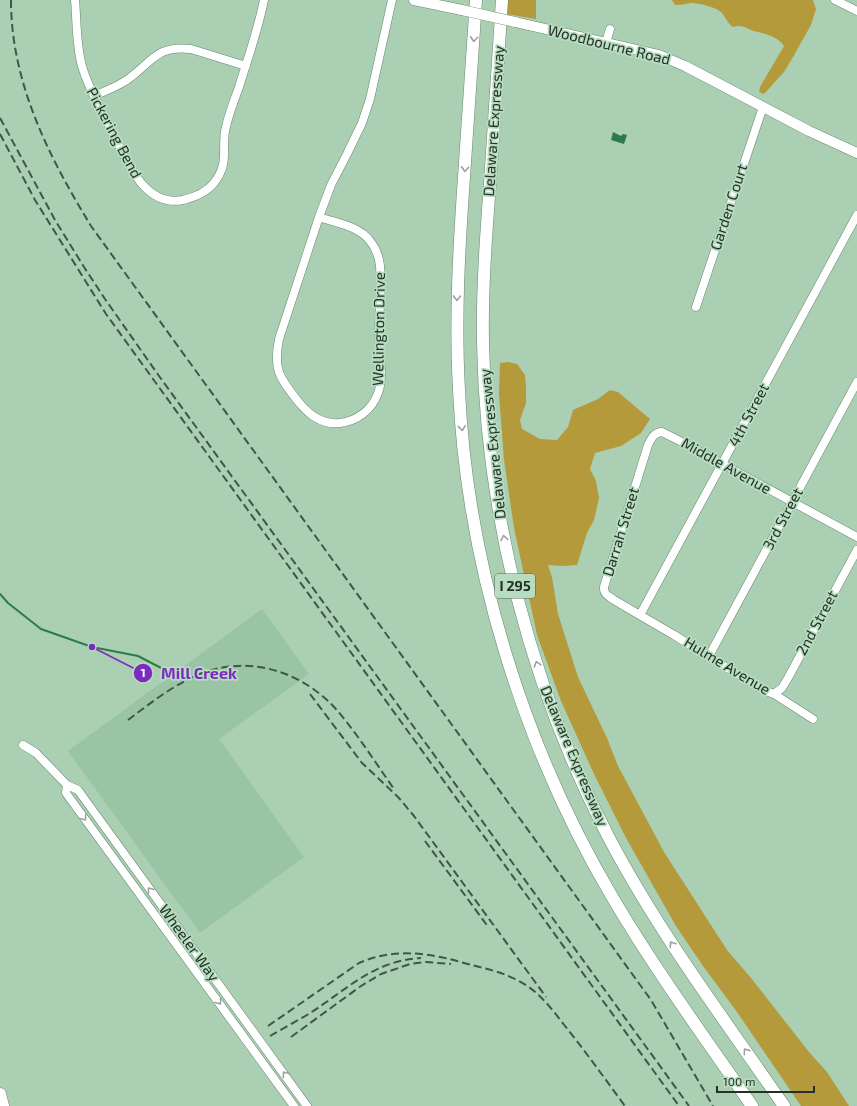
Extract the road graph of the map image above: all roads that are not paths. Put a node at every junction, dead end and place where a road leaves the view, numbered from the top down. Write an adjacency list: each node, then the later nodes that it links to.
1 (75, 0): 12 (street, Pickering Bend)
2 (264, 0): 11 (street, Pickering Bend)
3 (392, 0): 16 (street, Wellington Drive)
4 (414, 0): 10 (main road, Woodbourne Road, bridge)
5 (476, 0): 34 (highway, Delaware Expressway / I 295, one-way to 34)
6 (502, 0): 35 (highway, Delaware Expressway / I 295, one-way to 6)
7 (835, 0): 8 (street)
8 (857, 11)
9 (610, 29): 10 (street)
10 (606, 42): 13 (main road, Woodbourne Road)
11 (246, 66): 12 (street); 12 (street, Pickering Bend)
12 (94, 96)
13 (762, 107): 14 (main road, Woodbourne Road); 17 (street, Garden Court)
14 (857, 152)
15 (857, 215): 20 (street, 4th Street)
16 (319, 217): 16 (street, Wellington Drive)
17 (696, 307)
18 (857, 382): 21 (street, 3rd Street)
19 (657, 433): 20 (street, Middle Avenue); 24 (street, Darrah Street)
20 (723, 464): 21 (street, Middle Avenue); 24 (street, 4th Street)
21 (792, 502): 22 (street, Middle Avenue); 25 (street, 3rd Street)
22 (857, 537)
23 (857, 550): 26 (street, 2nd Street)
24 (640, 615): 25 (street, Hulme Avenue)
25 (709, 656): 26 (street, Hulme Avenue)
26 (774, 694): 27 (street, Hulme Avenue)
27 (813, 719)
28 (23, 745): 29 (street, Wheeler Way)
29 (67, 785): 32 (street, Wheeler Way, one-way to 32); 33 (street, Wheeler Way, one-way to 29)
30 (0, 1094): 31 (highway)
31 (4, 1106)
32 (294, 1106)
33 (308, 1106)
34 (752, 1106)
35 (784, 1106)

